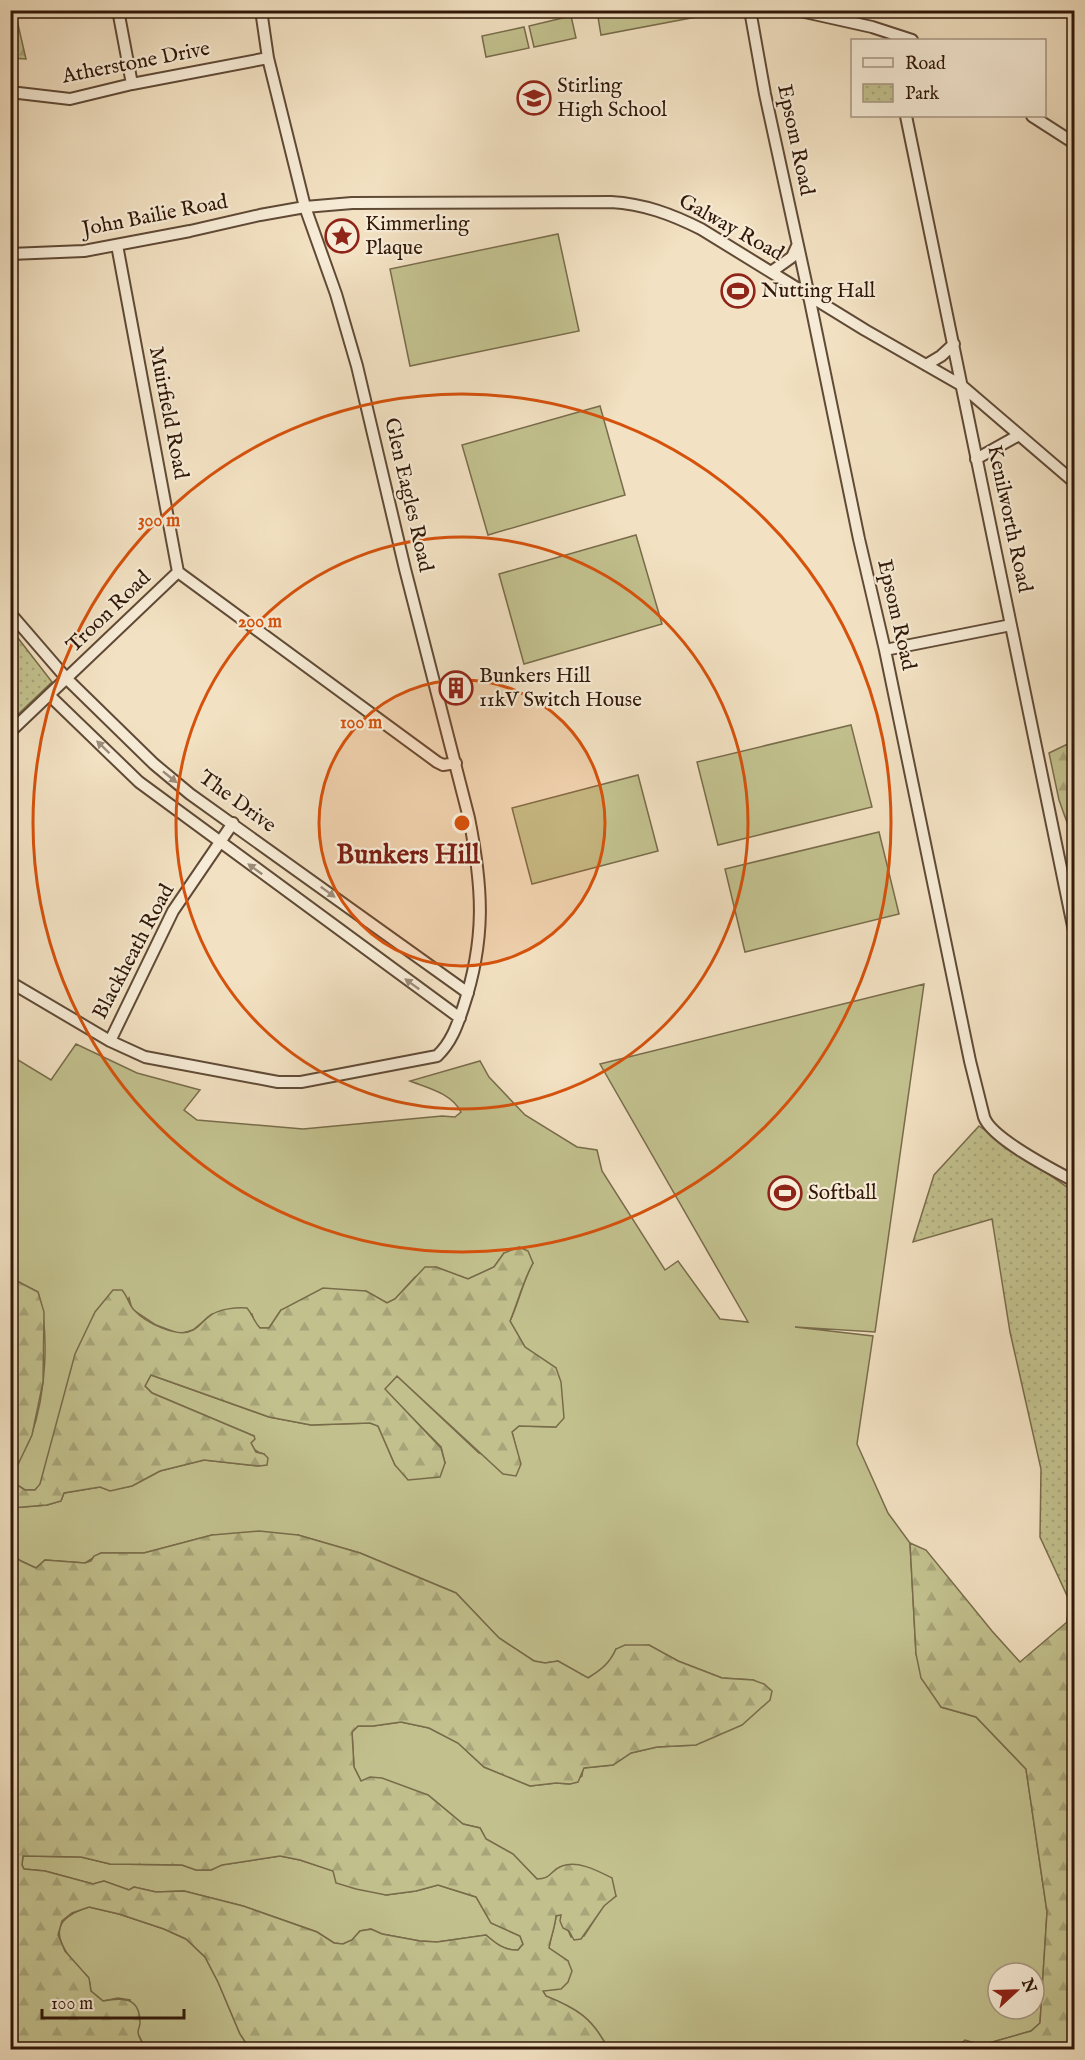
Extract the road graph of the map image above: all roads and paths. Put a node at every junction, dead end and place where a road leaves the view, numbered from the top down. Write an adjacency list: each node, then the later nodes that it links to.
1 (118, 10): 8 (street)
2 (261, 10): 7 (street, Glen Eagles Road)
3 (750, 10): 15 (street, Epsom Road)
4 (796, 10): 5 (street)
5 (889, 36): 6 (street)
6 (906, 39)
7 (268, 58): 8 (street, Atherstone Drive); 13 (street, Glen Eagles Road)
8 (132, 84): 9 (street, Atherstone Drive)
9 (10, 92)
10 (906, 117): 19 (street, Kenilworth Road)
11 (1034, 117): 12 (street)
12 (1074, 143)
13 (305, 207): 14 (street, John Bailie Road); 17 (street, Galway Road); 32 (street, Glen Eagles Road)
14 (117, 245): 16 (street, John Bailie Road); 25 (street, Muirfield Road)
15 (797, 246): 17 (street); 18 (street, Epsom Road)
16 (10, 254)
17 (771, 272): 18 (street, Galway Road)
18 (809, 296): 20 (street, Galway Road); 28 (street, Epsom Road)
19 (954, 344): 20 (street); 21 (street, Kenilworth Road)
20 (926, 365): 21 (street, Galway Road)
21 (961, 385): 22 (street, Galway Road); 23 (street, Kenilworth Road)
22 (1019, 435): 23 (street); 24 (street, Galway Road)
23 (976, 459): 27 (street, Kenilworth Road)
24 (1074, 482)
25 (178, 572): 29 (street, Troon Road); 32 (street)
26 (10, 613): 29 (street, The Drive)
27 (1011, 625): 28 (street); 35 (street, Kenilworth Road)
28 (885, 650): 40 (street, Epsom Road)
29 (67, 679): 30 (street, Troon Road); 33 (street, The Drive, one-way to 33)
30 (50, 696): 31 (street, Troon Road); 34 (street, The Drive, one-way to 30)
31 (10, 732)
32 (456, 763): 37 (street, Glen Eagles Road)
33 (233, 823): 34 (street, Blackheath Road); 37 (street, The Drive, one-way to 37)
34 (219, 843): 38 (street, The Drive, one-way to 34); 39 (street, Blackheath Road)
35 (1074, 931)
36 (10, 982): 39 (street, Glen Eagles Road)
37 (468, 993): 38 (street, Glen Eagles Road)
38 (460, 1018): 39 (street, Glen Eagles Road)
39 (110, 1041)
40 (1074, 1181)

